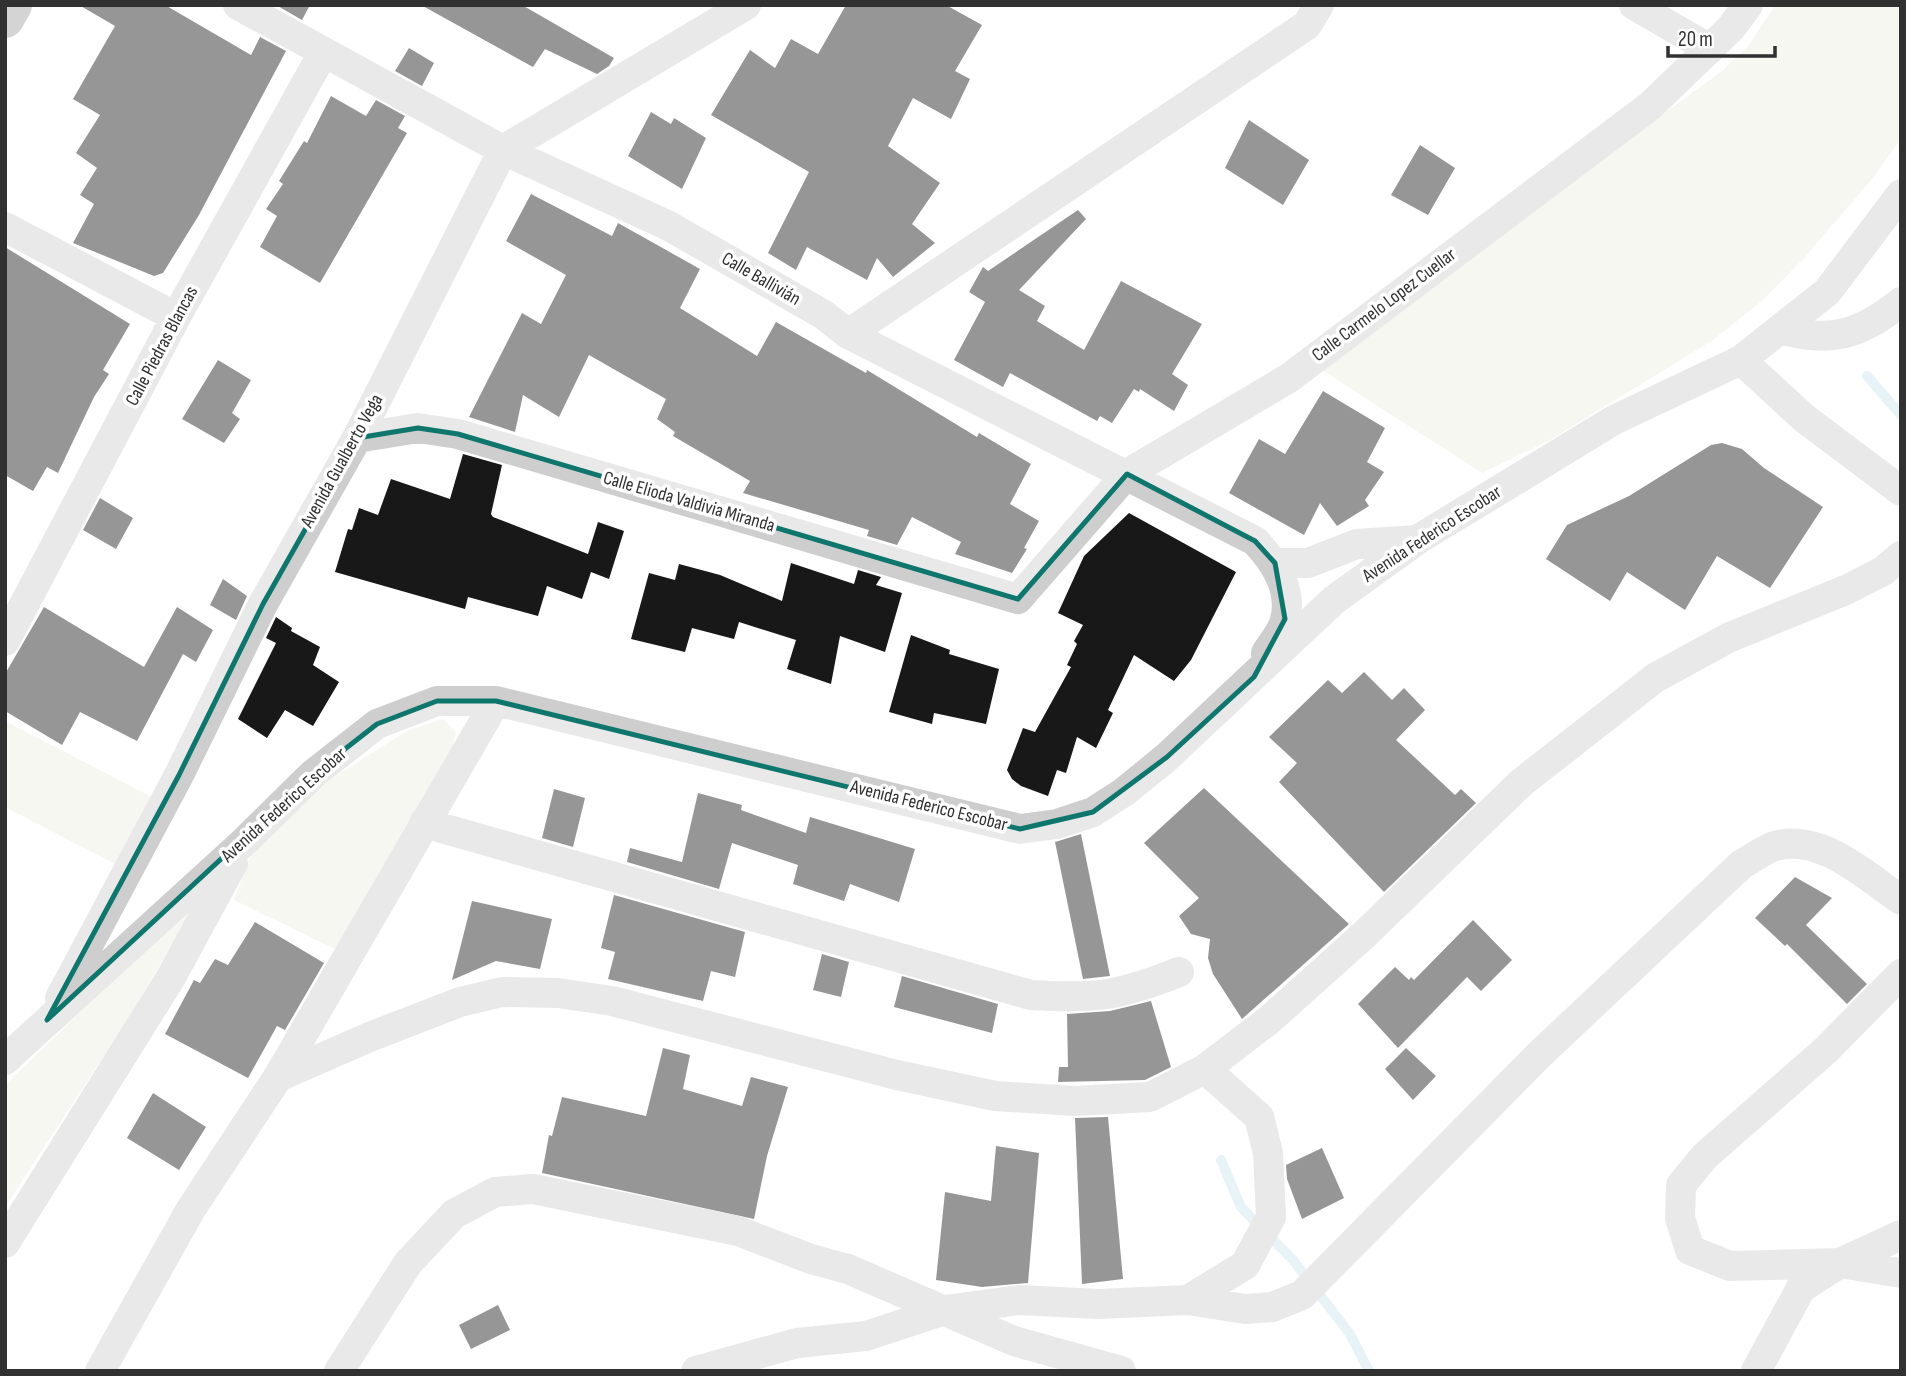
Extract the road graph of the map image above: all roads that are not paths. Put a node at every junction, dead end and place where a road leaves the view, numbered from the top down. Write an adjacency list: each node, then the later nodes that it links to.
1 (13, 5): 7 (highway)
2 (238, 5): 9 (street, Calle Ballivián)
3 (746, 5): 10 (street)
4 (1319, 5): 16 (street)
5 (1634, 5): 8 (street)
6 (1748, 5): 8 (street, Calle Carmelo Lopez Cuellar)
7 (5, 19)
8 (1710, 49): 19 (street, Calle Carmelo Lopez Cuellar)
9 (323, 53): 10 (street, Calle Ballivián); 14 (street, Calle Piedras Blancas)
10 (503, 150): 16 (street, Calle Ballivián); 18 (street, Avenida Gualberto Vega)
11 (1901, 194): 15 (street, Avenida Federico Escobar)
12 (5, 227): 14 (street)
13 (1901, 302): 15 (street)
14 (176, 317): 25 (street, Calle Piedras Blancas)
15 (1781, 329): 17 (street, Avenida Federico Escobar)
16 (848, 334): 19 (street, Calle Ballivián)
17 (1741, 360): 20 (street); 21 (street, Avenida Federico Escobar)
18 (357, 438): 24 (street, Calle Elioda Valdivia Miranda); 33 (street, Avenida Gualberto Vega)
19 (1126, 474): 23 (street, Calle Ballivián); 24 (street, Calle Carmelo Lopez Cuellar)
20 (1901, 491)
21 (1417, 540): 23 (street); 26 (street, Avenida Federico Escobar)
22 (1901, 556): 35 (street)
23 (1275, 563): 26 (street)
24 (1018, 599)
25 (5, 641)
26 (1254, 677): 27 (street, Avenida Federico Escobar)
27 (496, 701): 28 (street); 29 (street, Avenida Federico Escobar)
28 (424, 823): 31 (street); 36 (street)
29 (245, 841): 33 (street, Avenida Federico Escobar); 38 (street)
30 (1901, 901): 42 (street)
31 (1179, 972)
32 (1901, 974): 39 (street)
33 (47, 1020): 34 (street, Avenida Federico Escobar)
34 (5, 1060)
35 (1205, 1069): 36 (street); 42 (street)
36 (278, 1077): 45 (street)
37 (1901, 1234): 39 (street)
38 (5, 1242)
39 (1840, 1263): 40 (street); 49 (street)
40 (1901, 1273)
41 (874, 1280): 43 (street); 44 (street); 46 (street)
42 (1188, 1300): 43 (street)
43 (945, 1310): 44 (street); 48 (street)
44 (866, 1336): 47 (street)
45 (100, 1371)
46 (339, 1371)
47 (696, 1371)
48 (1121, 1371)
49 (1756, 1371)

